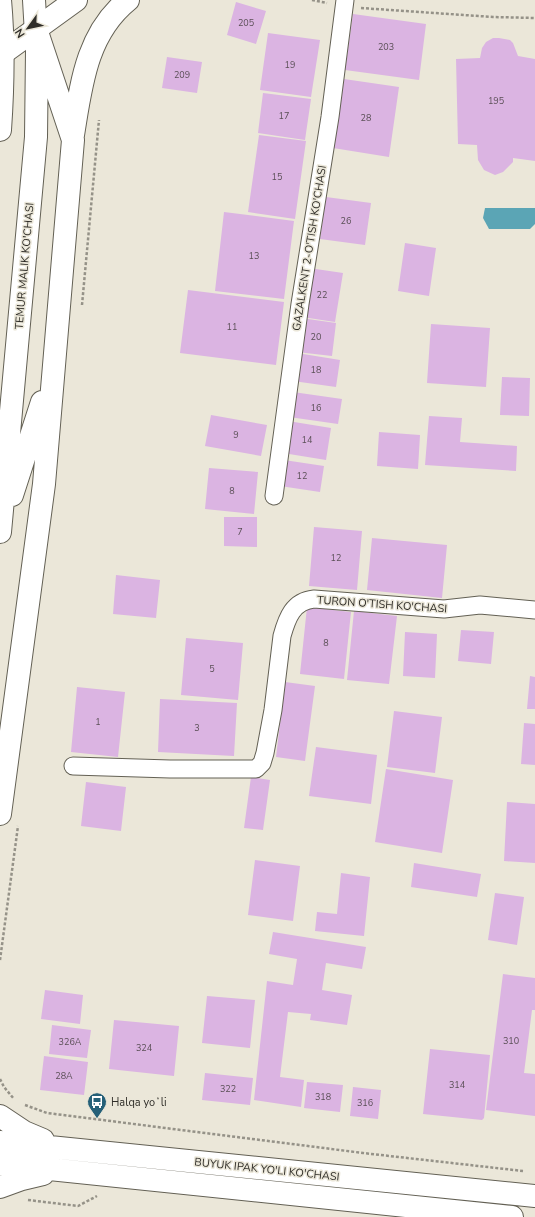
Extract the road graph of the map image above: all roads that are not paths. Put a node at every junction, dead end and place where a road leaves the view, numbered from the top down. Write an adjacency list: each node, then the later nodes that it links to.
1 (0, 0): 7 (main road)
2 (34, 0): 6 (main road, TEMUR MALIK KO'CHASI)
3 (76, 0): 6 (main road)
4 (128, 0): 9 (main road)
5 (345, 3): 11 (street, GAZALKENT 2-O'TISH KO'CHASI)
6 (36, 29): 7 (main road); 9 (main road); 12 (main road, TEMUR MALIK KO'CHASI)
7 (1, 53): 8 (main road)
8 (0, 130)
9 (73, 140): 10 (main road)
10 (54, 363): 12 (main road); 15 (main road)
11 (274, 496)
12 (0, 533)
13 (535, 610): 14 (street, TURON O'TISH KO'CHASI)
14 (73, 766)
15 (0, 814)
16 (5, 1109): 18 (main road)
17 (0, 1142): 18 (main road, BUYUK IPAK YO'LI KO'CHASI)
18 (67, 1149): 22 (main road, BUYUK IPAK YO'LI KO'CHASI)
19 (0, 1164): 20 (main road, BUYUK IPAK YO'LI KO'CHASI)
20 (67, 1171): 21 (main road); 23 (main road, BUYUK IPAK YO'LI KO'CHASI)
21 (0, 1187)
22 (535, 1196)
23 (512, 1217)

